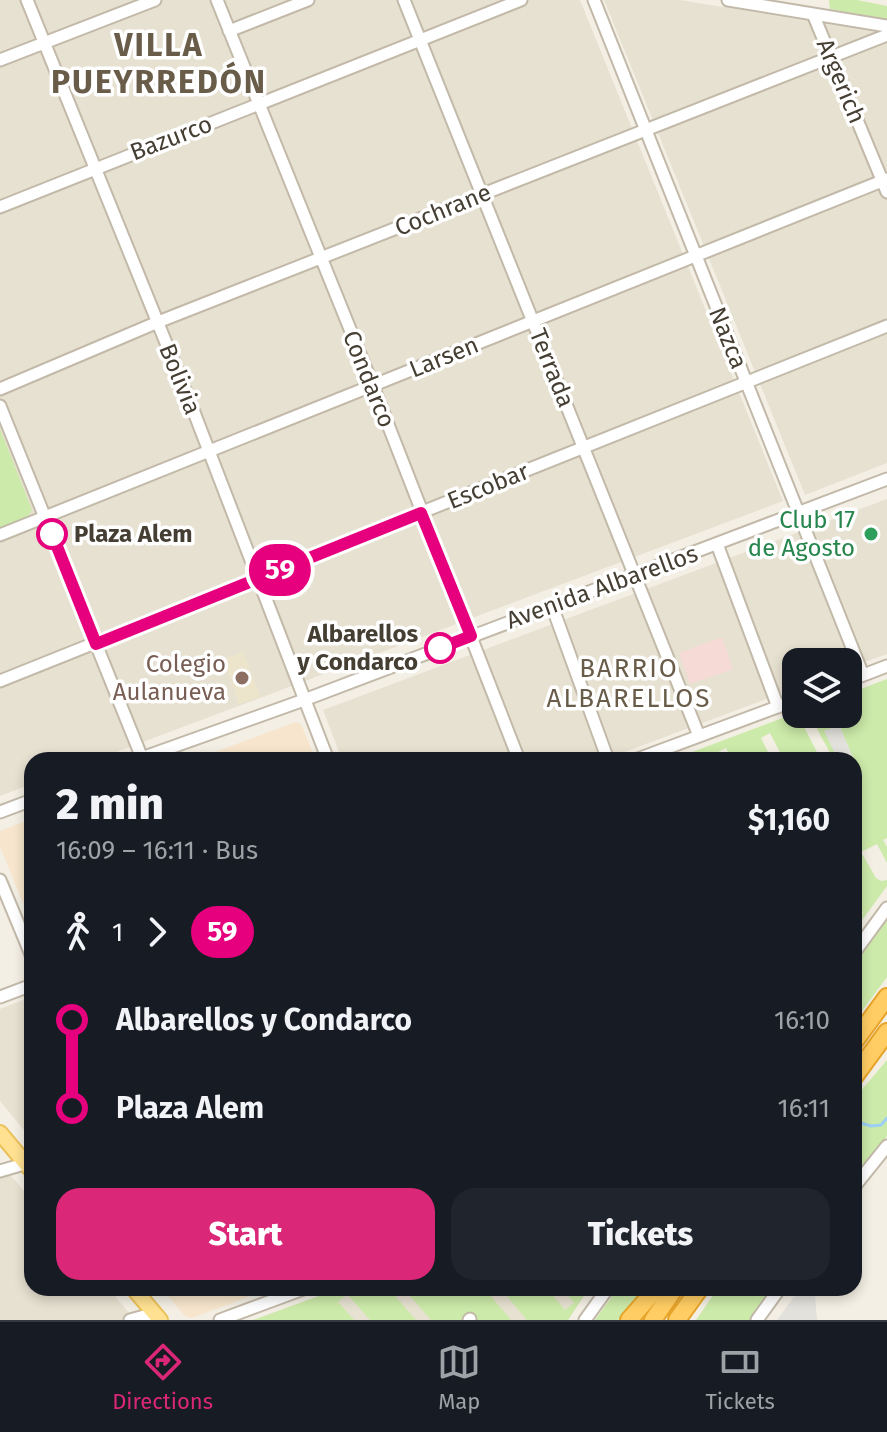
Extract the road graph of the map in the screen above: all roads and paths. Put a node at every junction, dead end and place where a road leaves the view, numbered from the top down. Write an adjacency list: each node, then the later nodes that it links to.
1 (27, 0): 14 (street, Bolivia)
2 (155, 0): 14 (street)
3 (217, 0): 11 (street, Condarco)
4 (308, 0): 11 (street)
5 (404, 0): 13 (street, Terrada)
6 (521, 0): 13 (street, Bazurco)
7 (594, 0): 18 (street, Nazca)
8 (728, 0): 9 (street)
9 (813, 14): 10 (street); 15 (street, Argerich)
10 (887, 26)
11 (229, 31): 17 (street, Condarco)
12 (887, 35): 15 (street, Cochrane)
13 (419, 39): 17 (street, Bazurco); 21 (street, Terrada)
14 (43, 42): 16 (street); 19 (street, Bolivia)
15 (831, 57): 18 (street, Cochrane); 20 (street, Argerich)
16 (0, 60)
17 (260, 103): 19 (street, Bazurco); 24 (street, Condarco)
18 (645, 130): 21 (street, Cochrane); 23 (street, Nazca)
19 (95, 168): 22 (street, Bazurco); 26 (street, Bolivia)
20 (886, 184): 23 (street, Larsen)
21 (482, 195): 24 (street, Cochrane); 25 (street, Terrada)
22 (0, 207)
23 (695, 256): 25 (street, Larsen); 28 (street, Nazca)
24 (321, 258): 26 (street, Cochrane); 29 (street, Condarco)
25 (533, 321): 29 (street, Larsen); 32 (street, Terrada)
26 (158, 322): 30 (street, Cochrane); 33 (street, Bolivia)
27 (887, 326): 28 (street, Escobar)
28 (746, 383): 32 (street, Escobar); 36 (street, Nazca)
29 (373, 386): 33 (street, Larsen); 35 (street, Condarco)
30 (0, 389)
31 (0, 406): 37 (street)
32 (585, 448): 35 (street, Escobar); 40 (street, Terrada)
33 (209, 451): 37 (street, Larsen); 41 (street, Bolivia)
34 (887, 479): 36 (street, Avenida Albarellos)
35 (421, 513): 41 (street, Escobar); 43 (street, Condarco)
36 (798, 514): 39 (street, Avenida Albarellos); 46 (street, Nazca)
37 (45, 517): 38 (street, Larsen); 44 (street)
38 (0, 535)
39 (717, 544): 40 (street, Avenida Albarellos); 50 (street)
40 (634, 575): 42 (street, Avenida Albarellos); 51 (street, Terrada)
41 (259, 579): 44 (street, Escobar); 48 (street, Bolivia)
42 (552, 606): 43 (street, Avenida Albarellos); 56 (street)
43 (471, 636): 48 (street, Avenida Albarellos); 55 (street, Condarco)
44 (96, 644): 47 (street, Escobar); 52 (street)
45 (887, 666): 46 (street)
46 (863, 675)
47 (0, 681)
48 (304, 700): 53 (street, Avenida Albarellos); 54 (street, Bolivia)
49 (782, 705): 50 (street)
50 (778, 707): 51 (street)
51 (699, 736): 57 (street)
52 (136, 752)
53 (159, 752)
54 (325, 752)
55 (516, 752)
56 (605, 752)
57 (656, 752)
58 (24, 803): 59 (street)
59 (0, 812)
60 (0, 880): 62 (street)
61 (887, 908): 63 (street)
62 (24, 938)
63 (862, 942)
64 (24, 988): 65 (street)
65 (0, 997)
66 (887, 997): 67 (highway)
67 (862, 1031)
68 (887, 1032): 70 (highway)
69 (887, 1048): 71 (highway)
70 (862, 1067)
71 (862, 1071)
72 (0, 1133): 74 (main road)
73 (887, 1146): 77 (street)
74 (24, 1159)
75 (24, 1166): 76 (street)
76 (0, 1171)
77 (862, 1177)
78 (140, 1296): 85 (main road)
79 (284, 1296): 87 (street)
80 (602, 1296): 88 (street)
81 (650, 1296): 89 (highway)
82 (670, 1296): 90 (highway)
83 (694, 1296): 91 (highway)
84 (774, 1296): 92 (street)
85 (157, 1317): 86 (street)
86 (130, 1320)
87 (220, 1320)
88 (585, 1320)
89 (629, 1320)
90 (653, 1320)
91 (679, 1320)
92 (757, 1320)

